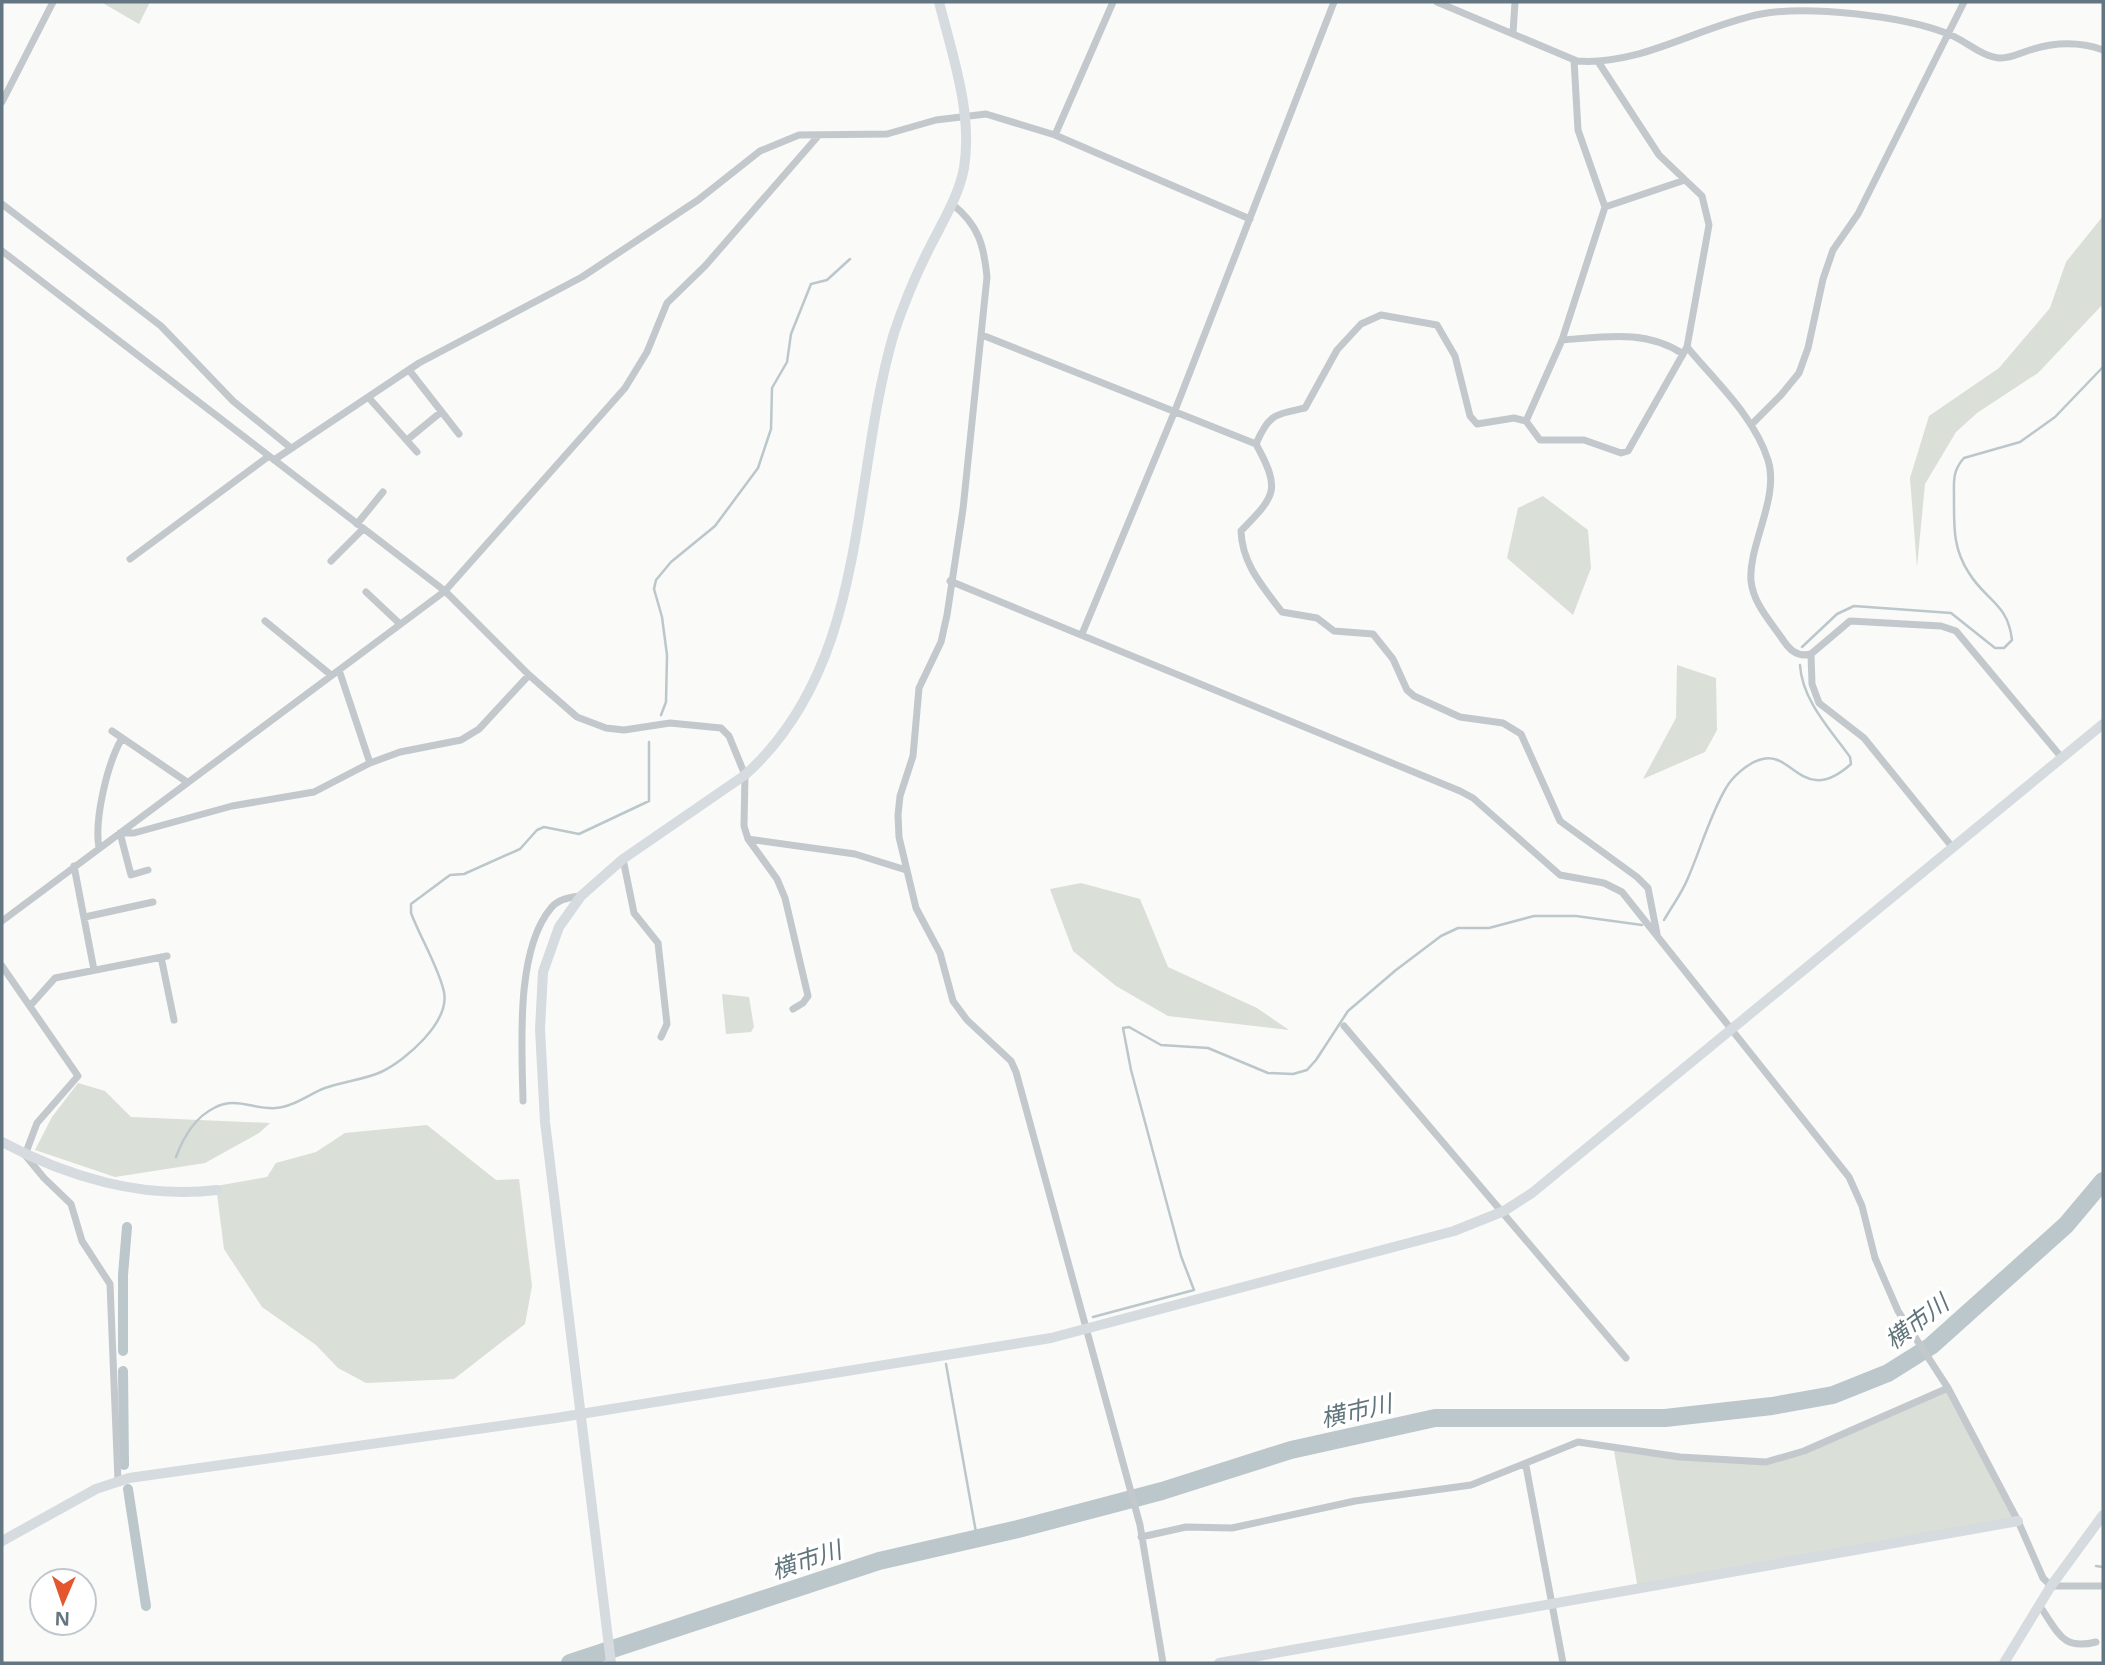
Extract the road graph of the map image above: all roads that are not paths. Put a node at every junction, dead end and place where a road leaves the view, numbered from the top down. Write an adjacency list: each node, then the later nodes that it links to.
1 (53, 2): 15 (street)
2 (939, 2): 16 (street)
3 (1113, 2): 18 (street)
4 (1334, 2): 23 (street)
5 (1437, 2): 10 (street)
6 (1516, 2): 10 (street)
7 (1825, 2): 9 (street)
8 (1964, 2): 11 (street)
9 (1825, 12): 11 (street); 14 (street)
10 (1513, 33): 13 (street)
11 (1949, 34): 12 (street); 33 (street)
12 (2103, 50)
13 (1574, 60): 14 (street); 22 (street)
14 (1599, 62): 19 (street)
15 (2, 102)
16 (965, 116): 17 (street); 18 (street); 21 (street)
17 (819, 135): 28 (street); 46 (street)
18 (1055, 135): 23 (street)
19 (1685, 180): 22 (street); 27 (street)
20 (2, 204): 37 (street)
21 (952, 204): 25 (street); 59 (street)
22 (1605, 208): 26 (street)
23 (1250, 219): 31 (street)
24 (2, 251): 39 (street)
25 (982, 335): 31 (street); 44 (street)
26 (1562, 340): 27 (street); 32 (street)
27 (1685, 350): 32 (street); 33 (street)
28 (409, 370): 29 (street); 30 (street)
29 (369, 398): 35 (street); 37 (street)
30 (441, 412): 34 (street); 35 (street)
31 (1174, 412): 36 (street); 49 (street)
32 (1526, 421): 36 (street)
33 (1751, 425): 50 (street)
34 (459, 435)
35 (407, 440): 38 (street)
36 (1256, 444): 73 (street)
37 (291, 448): 39 (street)
38 (417, 452)
39 (272, 458): 41 (street); 42 (street)
40 (383, 492): 41 (street)
41 (360, 526): 43 (street); 46 (street)
42 (130, 559)
43 (331, 561)
44 (950, 581): 49 (street); 68 (street)
45 (366, 592): 48 (street)
46 (445, 592): 48 (street); 52 (street)
47 (265, 621): 53 (street)
48 (400, 624): 51 (street)
49 (1082, 634): 73 (street)
50 (1811, 654): 57 (street); 64 (street)
51 (339, 670): 53 (street); 58 (street)
52 (529, 675): 58 (street); 59 (street)
53 (331, 676): 60 (street)
54 (2103, 724): 57 (street)
55 (112, 731): 56 (street)
56 (121, 740): 60 (street); 63 (street)
57 (2062, 758): 64 (street)
58 (370, 763): 61 (street)
59 (745, 775): 62 (street); 65 (street)
60 (187, 782): 61 (street)
61 (120, 833): 63 (street); 67 (street)
62 (748, 839): 68 (street); 77 (street)
63 (99, 848): 66 (street)
64 (1953, 848): 80 (street)
65 (623, 859): 69 (street); 81 (street)
66 (74, 866): 71 (street); 72 (street)
67 (148, 870)
68 (906, 870): 87 (street)
69 (581, 896): 82 (street); 90 (street)
70 (153, 902): 71 (street)
71 (85, 917): 75 (street)
72 (2, 921)
73 (1657, 935): 80 (street)
74 (2, 966): 76 (street)
75 (93, 970): 76 (street); 78 (street)
76 (30, 1006): 84 (street)
77 (793, 1009)
78 (174, 1020)
79 (1344, 1026): 86 (street)
80 (1730, 1031): 86 (street); 89 (street)
81 (661, 1037)
82 (523, 1101)
83 (2, 1142): 84 (street)
84 (25, 1155): 85 (street); 92 (street)
85 (217, 1191)
86 (1504, 1212): 87 (street); 88 (street)
87 (1087, 1328): 90 (street); 95 (street)
88 (1626, 1358)
89 (1948, 1388): 91 (street); 94 (street)
90 (583, 1413): 92 (street); 102 (street)
91 (1526, 1465): 95 (street); 99 (street)
92 (118, 1481): 96 (street)
93 (2103, 1515): 97 (street)
94 (2018, 1521): 97 (street); 99 (street)
95 (1141, 1537): 103 (street)
96 (2, 1541)
97 (2051, 1586): 98 (street); 100 (street)
98 (2103, 1586)
99 (1552, 1604): 104 (street); 105 (street)
100 (2039, 1605): 101 (street); 106 (street)
101 (2096, 1642)
102 (611, 1663)
103 (1163, 1663)
104 (1219, 1663)
105 (1563, 1663)
106 (2004, 1663)

